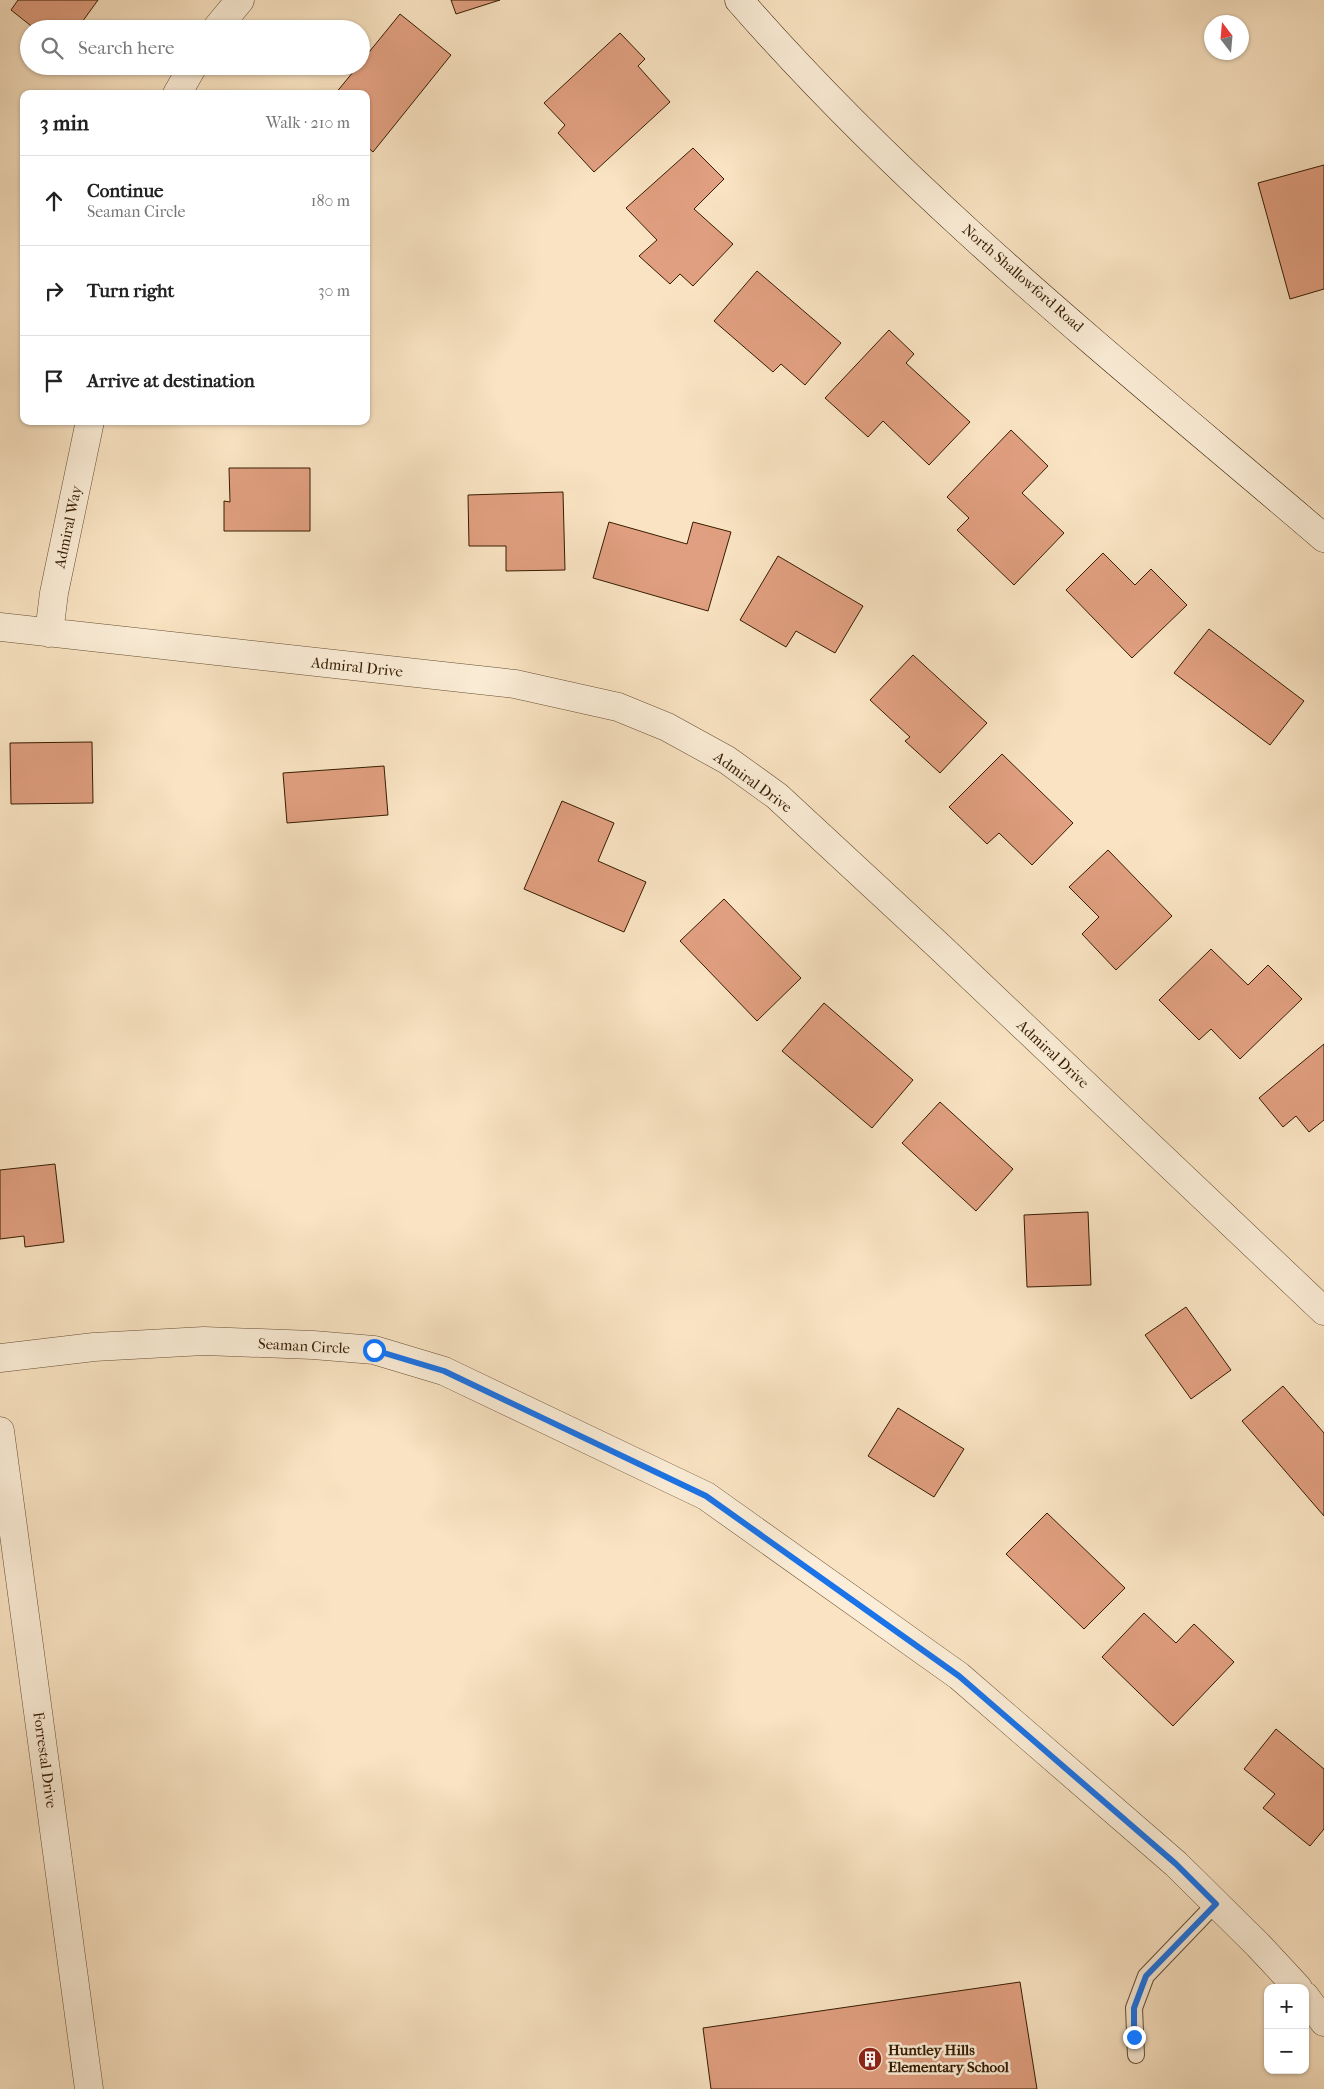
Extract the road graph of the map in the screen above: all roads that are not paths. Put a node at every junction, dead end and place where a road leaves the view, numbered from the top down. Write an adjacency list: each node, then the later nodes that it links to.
1 (240, 0): 3 (street)
2 (739, 0): 7 (street, North Shallowford Road)
3 (223, 20)
4 (188, 75): 5 (street)
5 (179, 90)
6 (89, 425): 9 (street, Admiral Way)
7 (1324, 538)
8 (0, 627): 9 (street, Admiral Drive)
9 (50, 633): 10 (street, Admiral Drive)
10 (1324, 1311)
11 (0, 1358): 13 (street, Seaman Circle)
12 (0, 1431): 18 (street, Forrestal Drive)
13 (1216, 1904): 14 (street, Seaman Circle); 17 (lane)
14 (1294, 1984)
15 (1309, 2001): 16 (street)
16 (1324, 2022)
17 (1136, 2055)
18 (89, 2089)

